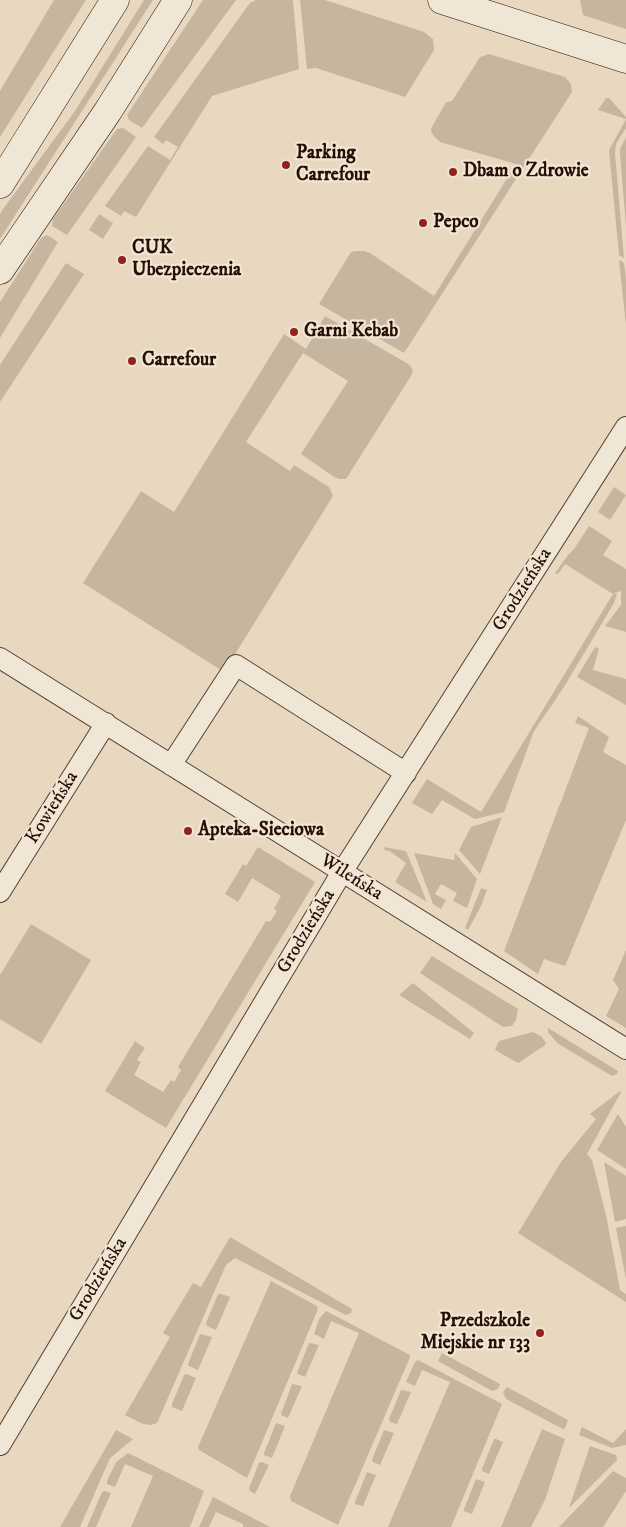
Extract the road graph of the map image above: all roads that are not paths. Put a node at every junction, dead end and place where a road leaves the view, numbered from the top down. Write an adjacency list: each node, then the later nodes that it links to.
1 (115, 0): 5 (main road)
2 (178, 0): 6 (main road)
3 (442, 0): 4 (main road)
4 (626, 58)
5 (0, 184)
6 (0, 270)
7 (626, 427): 11 (street, Grodzieńska)
8 (0, 658): 9 (street, Wileńska)
9 (106, 723): 10 (street, Wileńska); 13 (street, Kowieńska)
10 (172, 764): 11 (street); 12 (street, Wileńska)
11 (406, 773): 12 (street, Grodzieńska)
12 (342, 872): 14 (street, Wileńska); 15 (street, Grodzieńska)
13 (0, 892)
14 (626, 1050)
15 (0, 1445)

